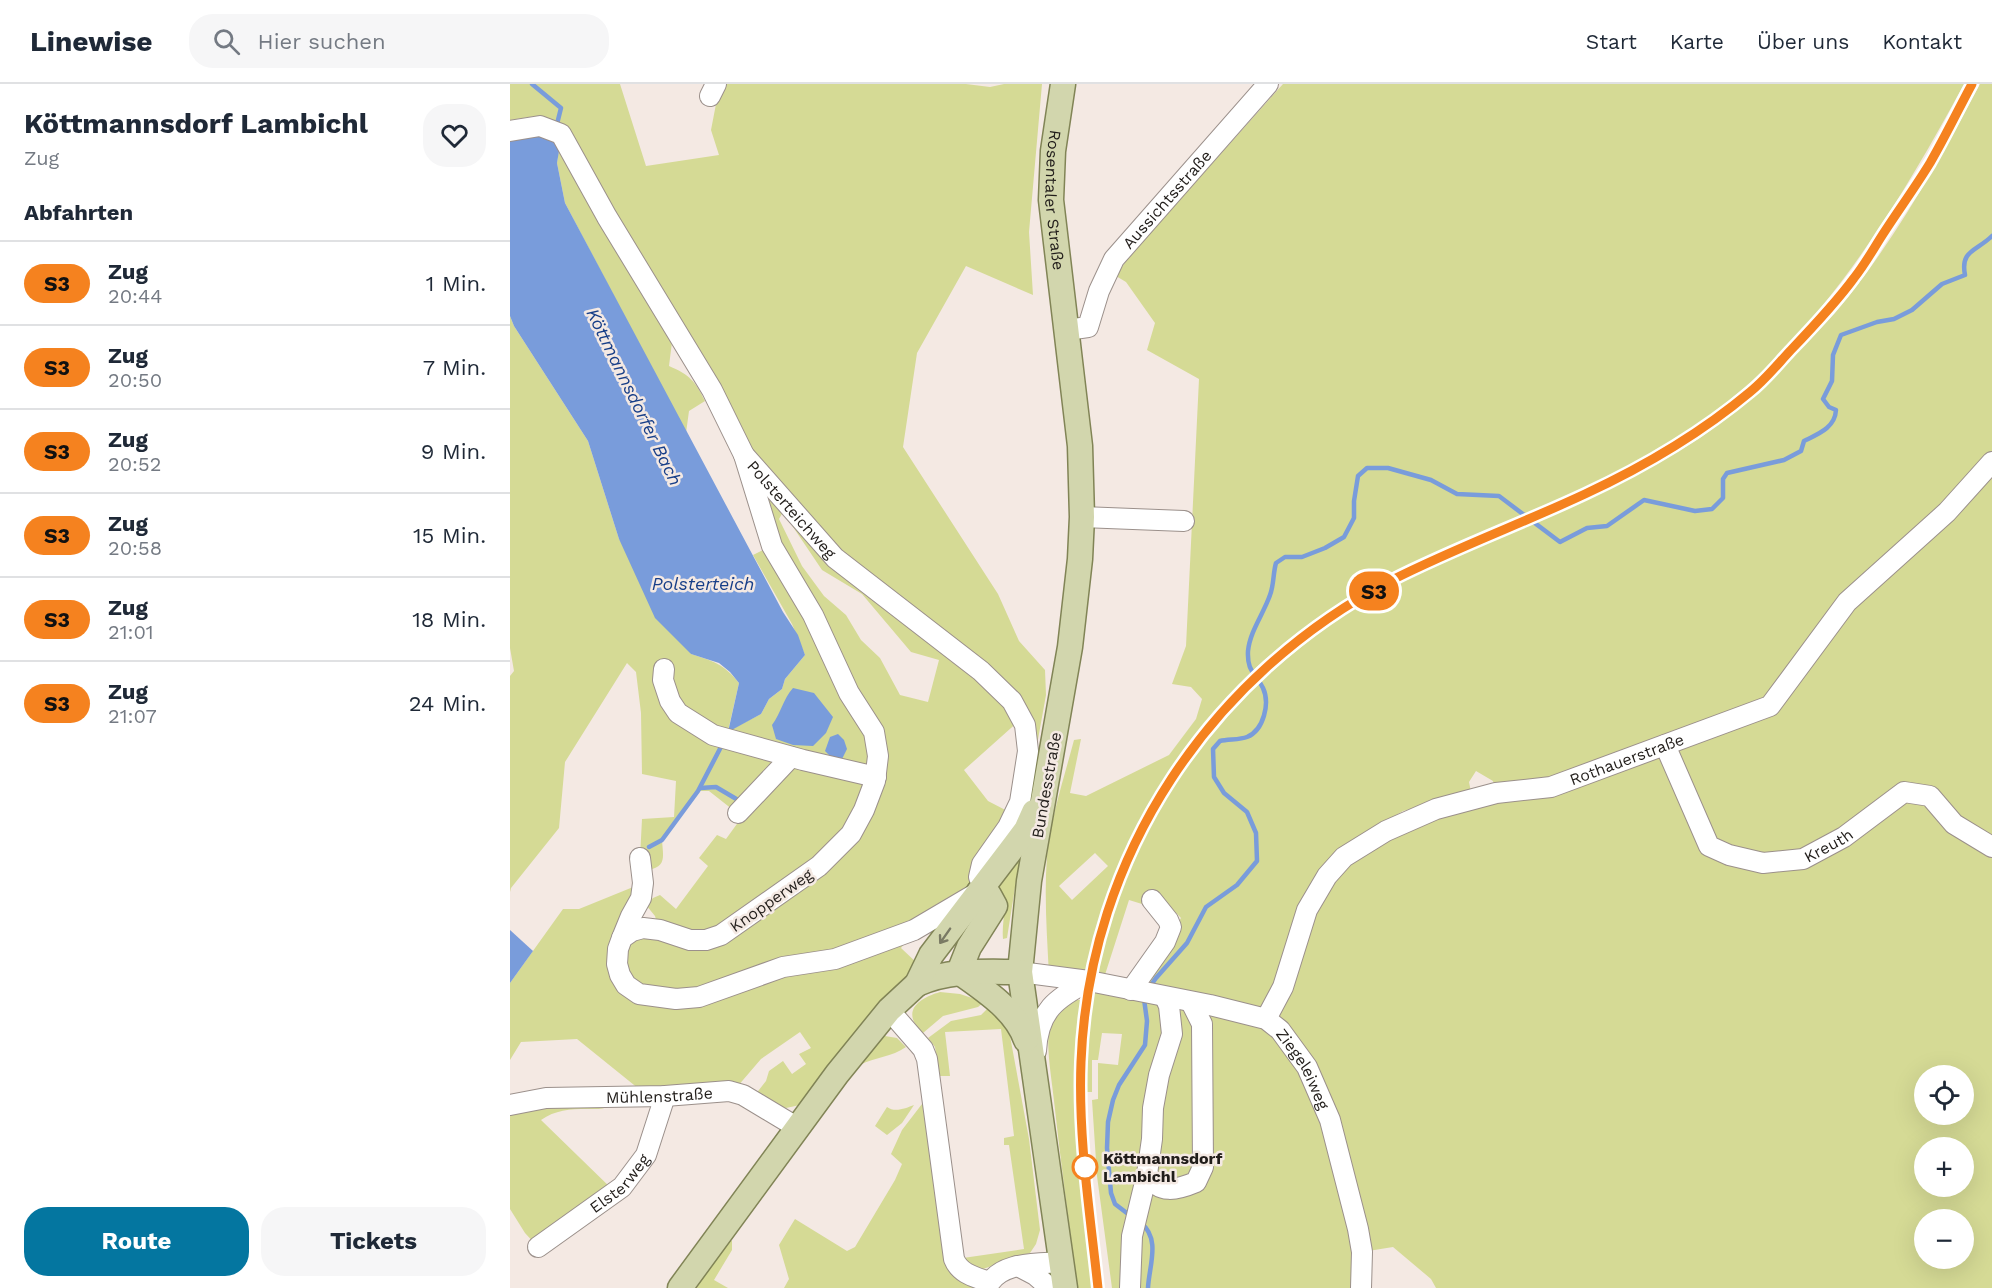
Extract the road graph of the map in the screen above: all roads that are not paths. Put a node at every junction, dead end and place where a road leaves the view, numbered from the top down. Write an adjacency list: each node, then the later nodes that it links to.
1 (1064, 84): 4 (main road, Rosentaler Straße)
2 (1268, 84): 5 (street, Aussichtsstraße)
3 (510, 131): 6 (street, Polsterteichweg)
4 (1060, 281): 5 (main road, Bundesstraße)
5 (1077, 328): 8 (main road, Bundesstraße)
6 (744, 455): 13 (street, Knopperweg); 18 (street, Polsterteichweg)
7 (1992, 462): 11 (street, Rothauerstraße)
8 (1082, 517): 9 (street); 14 (main road, Bundesstraße)
9 (1184, 521)
10 (664, 669): 12 (street)
11 (1665, 745): 16 (street, Kreuth); 31 (street, Rothauerstraße)
12 (791, 757): 13 (street); 15 (street)
13 (876, 777): 21 (street, Knopperweg)
14 (1045, 785): 18 (main road); 24 (main road, Bundesstraße)
15 (738, 813)
16 (1992, 847)
17 (640, 858): 19 (street)
18 (982, 890): 22 (street); 23 (main road); 26 (main road, one-way to 26)
19 (641, 898): 21 (street); 22 (street)
20 (1152, 900): 27 (street)
21 (660, 930): 22 (street, Knopperweg)
22 (622, 938)
23 (959, 972): 24 (main road); 26 (main road); 32 (main road)
24 (1020, 972): 25 (street, Ziegeleiweg); 32 (main road, Bundesstraße)
25 (1096, 983): 27 (street, Ziegeleiweg); 32 (street)
26 (917, 984): 30 (main road)
27 (1131, 990): 28 (street, Ziegeleiweg)
28 (1165, 997): 29 (street, Ziegeleiweg); 37 (street)
29 (1191, 1002): 31 (street, Ziegeleiweg); 37 (street)
30 (889, 1010): 35 (main road); 36 (street)
31 (1266, 1019): 47 (street, Ziegeleiweg)
32 (1035, 1068): 40 (main road, Bundesstraße)
33 (665, 1096): 34 (street, Mühlenstraße); 35 (street, Mühlenstraße); 39 (street, Elsterweg)
34 (510, 1105)
35 (798, 1128): 43 (main road)
36 (938, 1140): 38 (street); 42 (street)
37 (1147, 1174): 46 (street)
38 (960, 1204)
39 (538, 1247)
40 (1062, 1262): 41 (street); 45 (main road, Bundesstraße)
41 (1018, 1266): 42 (street); 44 (street)
42 (988, 1285)
43 (680, 1288)
44 (1050, 1288)
45 (1065, 1288)
46 (1130, 1288)
47 (1361, 1288)

